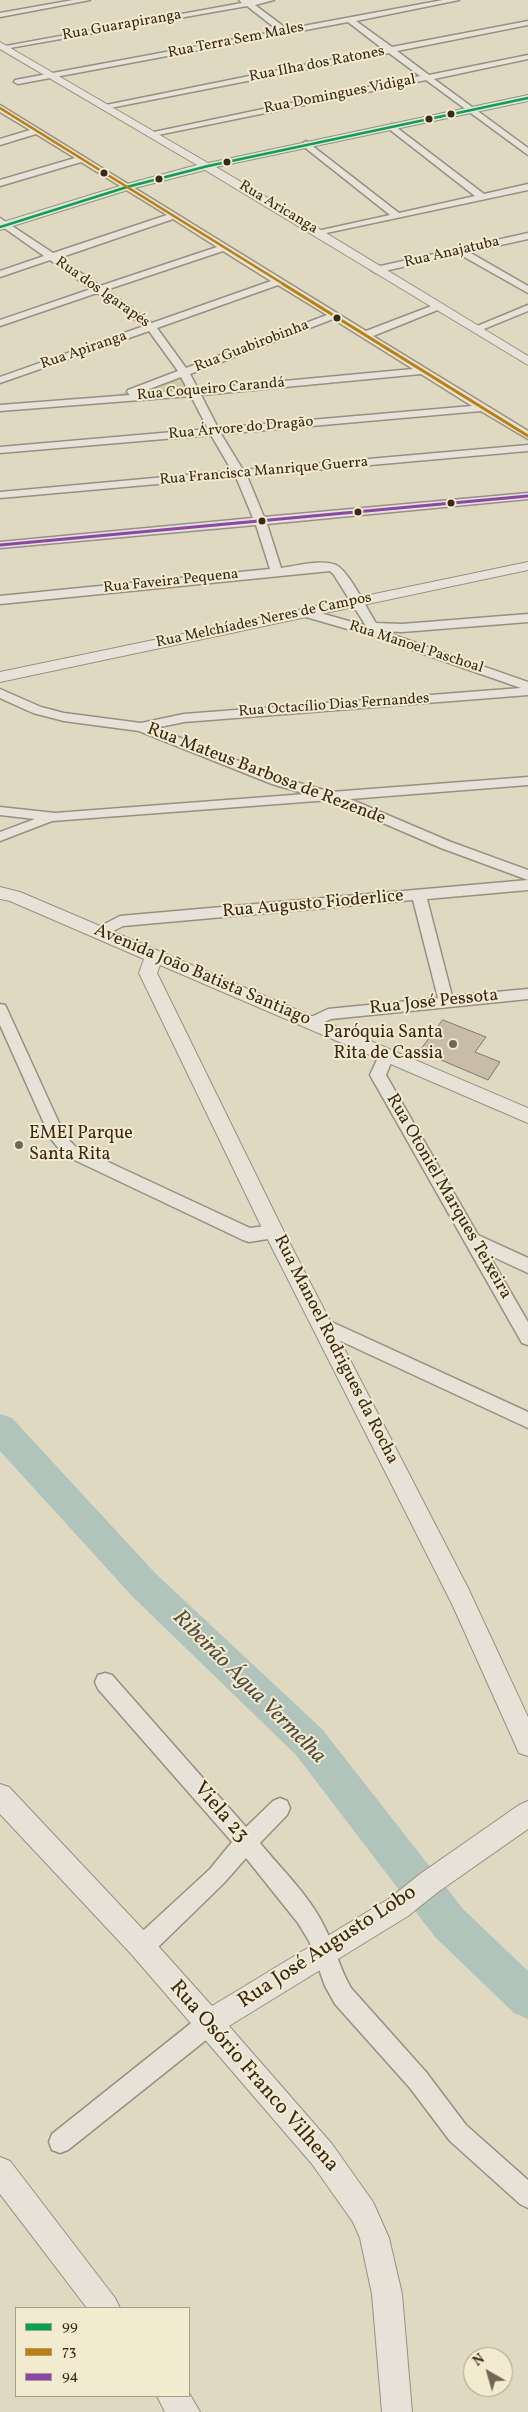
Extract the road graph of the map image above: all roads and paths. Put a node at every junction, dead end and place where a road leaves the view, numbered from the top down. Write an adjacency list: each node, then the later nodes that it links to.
1 (86, 0): 5 (street)
2 (270, 0): 4 (street, Rua Guarapiranga)
3 (455, 0): 6 (street, Rua Terra Sem Males)
4 (246, 2): 8 (street); 9 (street, Rua Guarapiranga)
5 (0, 15)
6 (348, 20): 8 (street, Rua Terra Sem Males); 10 (street)
7 (528, 23): 10 (street, Rua Ilha dos Ratones)
8 (284, 31): 12 (street, Rua Terra Sem Males)
9 (2, 46): 12 (street, Rua Aricanga)
10 (389, 51): 13 (street); 16 (street, Rua Ilha dos Ratones)
11 (528, 57): 13 (street, Rua Domingues Vidigal)
12 (54, 75): 14 (street, Rua Terra Sem Males); 16 (street, Rua Aricanga)
13 (426, 78): 18 (street); 21 (street, Rua Domingues Vidigal)
14 (18, 82)
15 (528, 98): 18 (street)
16 (106, 106): 21 (street, Rua Aricanga)
17 (0, 108): 20 (street)
18 (471, 111): 19 (street); 24 (street)
19 (392, 127): 23 (street); 30 (street)
20 (37, 131): 22 (street); 25 (street)
21 (153, 133): 26 (street, Rua Aricanga)
22 (0, 142)
23 (306, 144): 26 (street); 32 (street)
24 (528, 152)
25 (83, 159): 27 (street); 28 (street)
26 (208, 166): 28 (street); 34 (street, Rua Aricanga)
27 (0, 183)
28 (127, 187): 31 (street); 33 (street)
29 (528, 187): 30 (street)
30 (482, 197): 32 (street)
31 (174, 216): 36 (street); 38 (street)
32 (397, 216): 34 (street)
33 (2, 224): 38 (street, Rua dos Igarapés)
34 (320, 233): 39 (street, Rua Aricanga)
35 (528, 236): 37 (street, Rua Anajatuba)
36 (225, 248): 41 (street); 42 (street)
37 (460, 251): 39 (street, Rua Anajatuba); 43 (street)
38 (52, 257): 40 (street); 42 (street, Rua dos Igarapés)
39 (376, 270): 44 (street, Rua Aricanga)
40 (0, 274)
41 (280, 281): 46 (street); 48 (street, Rua Apiranga)
42 (100, 290): 47 (street); 48 (street, Rua dos Igarapés)
43 (528, 290)
44 (437, 307): 49 (street, Rua Aricanga); 50 (street)
45 (528, 308): 49 (street)
46 (336, 316): 50 (street); 53 (street, Rua Guabirobinha)
47 (0, 323)
48 (152, 327): 53 (street, Rua dos Igarapés); 54 (street, Rua Apiranga)
49 (474, 329): 51 (street, Rua Aricanga)
50 (366, 335): 52 (street)
51 (528, 361)
52 (422, 371): 55 (street, Rua Coqueiro Carandá); 58 (street)
53 (184, 373): 55 (street, Rua dos Igarapés); 56 (street, Rua Guabirobinha)
54 (1, 379)
55 (193, 393): 56 (street, Rua Coqueiro Carandá); 59 (street, Rua dos Igarapés)
56 (112, 399): 57 (street, Rua Coqueiro Carandá)
57 (0, 408)
58 (481, 408): 59 (street, Rua Árvore do Dragão); 60 (street)
59 (214, 432): 62 (street, Rua Árvore do Dragão); 63 (street, Rua dos Igarapés)
60 (528, 436)
61 (528, 448): 63 (street, Rua Francisca Manrique Guerra)
62 (0, 450)
63 (240, 474): 64 (street, Rua Francisca Manrique Guerra); 66 (street, Rua dos Igarapés)
64 (0, 495)
65 (528, 496): 66 (street)
66 (260, 521): 67 (street); 69 (street, Rua dos Igarapés)
67 (0, 545)
68 (528, 566): 71 (street, Rua Melchíades Neres de Campos)
69 (276, 570): 70 (street, Rua Faveira Pequena); 71 (street, Rua Faveira Pequena)
70 (0, 600)
71 (359, 602): 72 (street, Rua Melchíades Neres de Campos); 74 (street)
72 (303, 612): 74 (street, Rua Manoel Paschoal); 75 (street, Rua Melchíades Neres de Campos)
73 (528, 618): 74 (street)
74 (375, 630): 76 (street, Rua Manoel Paschoal)
75 (0, 678)
76 (528, 686)
77 (528, 691): 79 (street, Rua Octacílio Dias Fernandes)
78 (0, 693): 79 (street, Rua Mateus Barbosa de Rezende)
79 (141, 727): 81 (street, Rua Mateus Barbosa de Rezende)
80 (528, 782): 81 (street)
81 (334, 797): 83 (street); 85 (street, Rua Mateus Barbosa de Rezende)
82 (0, 812): 83 (street)
83 (55, 817): 84 (street)
84 (0, 837)
85 (528, 875)
86 (0, 876): 88 (street, Avenida João Batista Santiago)
87 (528, 885): 89 (street, Rua Augusto Fioderlice)
88 (7, 894): 90 (street, Avenida João Batista Santiago)
89 (419, 896): 90 (street, Rua Augusto Fioderlice); 93 (street)
90 (100, 933): 91 (street, Avenida João Batista Santiago)
91 (154, 956): 95 (street, Avenida João Batista Santiago); 98 (street, Rua Manoel Rodrigues da Rocha)
92 (528, 994): 93 (street, Rua José Pessota)
93 (446, 1001): 95 (street, Rua José Pessota)
94 (0, 1009): 98 (street)
95 (312, 1024): 96 (street, Avenida João Batista Santiago)
96 (386, 1055): 97 (street, Avenida João Batista Santiago); 99 (street, Rua Otoniel Marques Teixeira)
97 (528, 1116)
98 (274, 1232): 101 (street, Rua Manoel Rodrigues da Rocha)
99 (473, 1240): 100 (street); 102 (street, Rua Otoniel Marques Teixeira)
100 (528, 1266)
101 (323, 1325): 103 (street); 105 (street, Rua Manoel Rodrigues da Rocha)
102 (528, 1338)
103 (528, 1420)
104 (105, 1682): 109 (street, Viela 23)
105 (528, 1744)
106 (0, 1796): 110 (street, Rua Osório Franco Vilhena)
107 (280, 1808): 109 (street)
108 (528, 1814): 111 (street, Rua José Augusto Lobo)
109 (246, 1842): 110 (street); 111 (street, Viela 23)
110 (142, 1947): 112 (street, Rua Osório Franco Vilhena)
111 (324, 1953): 112 (street, Rua José Augusto Lobo); 115 (street, Viela 23)
112 (208, 2024): 113 (street, Rua José Augusto Lobo); 119 (street, Rua Osório Franco Vilhena)
113 (60, 2142)
114 (0, 2171): 116 (street)
115 (528, 2196)
116 (104, 2307)
117 (173, 2397): 118 (street)
118 (185, 2412)
119 (397, 2412)

